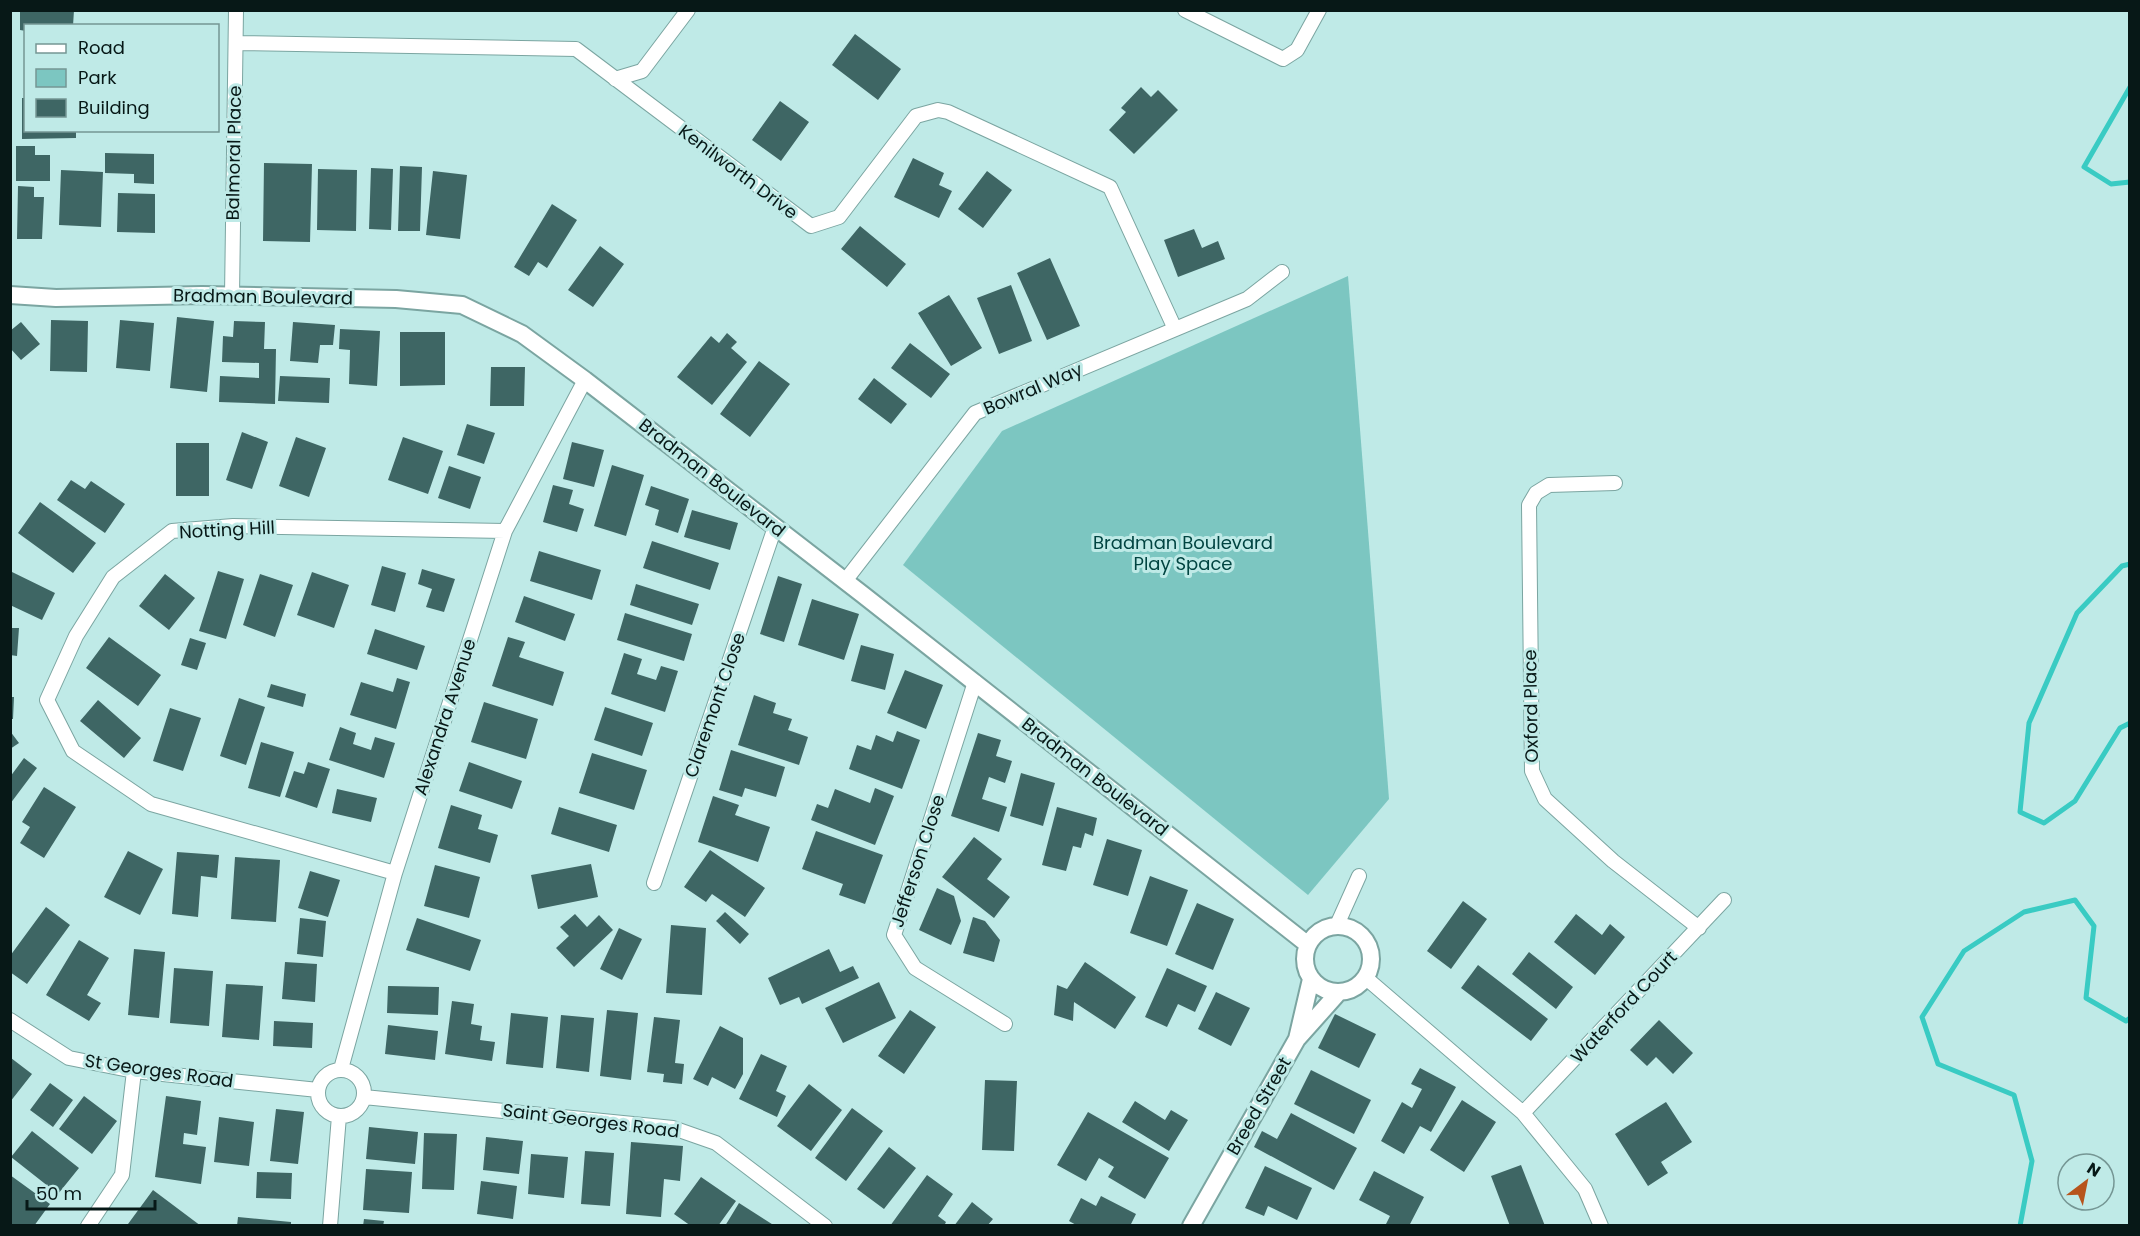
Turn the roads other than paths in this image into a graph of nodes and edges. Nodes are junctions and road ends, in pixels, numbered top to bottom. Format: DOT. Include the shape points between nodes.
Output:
graph roads {
  1 [pos="236,10"];
  2 [pos="688,10"];
  3 [pos="1185,10"];
  4 [pos="1319,10"];
  5 [pos="236,43"];
  6 [pos="615,79"];
  7 [pos="1282,272"];
  8 [pos="10,296"];
  9 [pos="232,296"];
  10 [pos="1175,329"];
  11 [pos="585,380"];
  12 [pos="1615,483"];
  13 [pos="775,527"];
  14 [pos="505,531"];
  15 [pos="845,581"];
  16 [pos="975,682"];
  17 [pos="395,873"];
  18 [pos="1359,876"];
  19 [pos="654,884"];
  20 [pos="1724,900"];
  21 [pos="1337,925"];
  22 [pos="1699,928"];
  23 [pos="1307,944"];
  24 [pos="1366,978"];
  25 [pos="1311,979"];
  26 [pos="1339,992"];
  27 [pos="10,1020"];
  28 [pos="1005,1024"];
  29 [pos="1297,1038"];
  30 [pos="341,1069"];
  31 [pos="134,1071"];
  32 [pos="318,1090"];
  33 [pos="364,1097"];
  34 [pos="1524,1113"];
  35 [pos="339,1116"];
  36 [pos="88,1226"];
  37 [pos="330,1226"];
  38 [pos="825,1226"];
  39 [pos="1191,1226"];
  40 [pos="1601,1226"];
  1 -- 5 [label="street, Balmoral Place"];
  2 -- 6 [label="street" via="642,71"];
  3 -- 4 [label="street" via="1283,59 1297,50"];
  5 -- 6 [label="street, Kenilworth Drive" via="576,49"];
  5 -- 9 [label="street, Balmoral Place"];
  6 -- 10 [label="street, Kenilworth Drive" via="811,226 839,217 916,116 938,110 948,112 1110,187"];
  7 -- 10 [label="street, Bowral Way" via="1247,299"];
  8 -- 9 [label="street, Bradman Boulevard"];
  9 -- 11 [label="street, Bradman Boulevard" via="396,299 462,305 522,334"];
  10 -- 15 [label="street, Bowral Way" via="975,413"];
  11 -- 13 [label="street, Bradman Boulevard"];
  11 -- 14 [label="street, Alexandra Avenue"];
  12 -- 22 [label="street, Oxford Place" via="1549,485 1536,493 1528,505 1532,771 1545,798 1613,861"];
  13 -- 15 [label="street, Bradman Boulevard"];
  13 -- 19 [label="street, Claremont Close"];
  14 -- 17 [label="street, Alexandra Avenue"];
  14 -- 17 [label="street, Notting Hill" via="233,526 172,531 113,577 76,636 47,700 73,751 151,804"];
  15 -- 16 [label="street, Bradman Boulevard"];
  16 -- 23 [label="street, Bradman Boulevard"];
  16 -- 28 [label="street, Jefferson Close" via="894,935 915,968"];
  17 -- 30 [label="street, Alexandra Avenue"];
  18 -- 21 [label="street"];
  20 -- 22 [label="street, Waterford Court"];
  21 -- 23 [label="street" via="1319,931"];
  21 -- 24 [label="street" via="1356,931 1369,945 1371,965"];
  22 -- 34 [label="street, Waterford Court"];
  23 -- 25 [label="street" via="1304,962"];
  24 -- 26 [label="street" via="1349,991"];
  24 -- 34 [label="street"];
  25 -- 26 [label="street" via="1328,991"];
  25 -- 29 [label="street, Breed Street"];
  26 -- 29 [label="street"];
  27 -- 31 [label="street, St Georges Road" via="69,1058"];
  29 -- 39 [label="street, Breed Street"];
  30 -- 32 [label="street" via="325,1075"];
  30 -- 33 [label="street" via="356,1075"];
  31 -- 32 [label="street, St Georges Road"];
  31 -- 36 [label="street" via="122,1175"];
  32 -- 35 [label="street" via="321,1104"];
  33 -- 35 [label="street" via="355,1111"];
  33 -- 38 [label="street, Saint Georges Road" via="673,1128 716,1143"];
  34 -- 40 [label="street" via="1585,1190"];
  35 -- 37 [label="street"];
}
